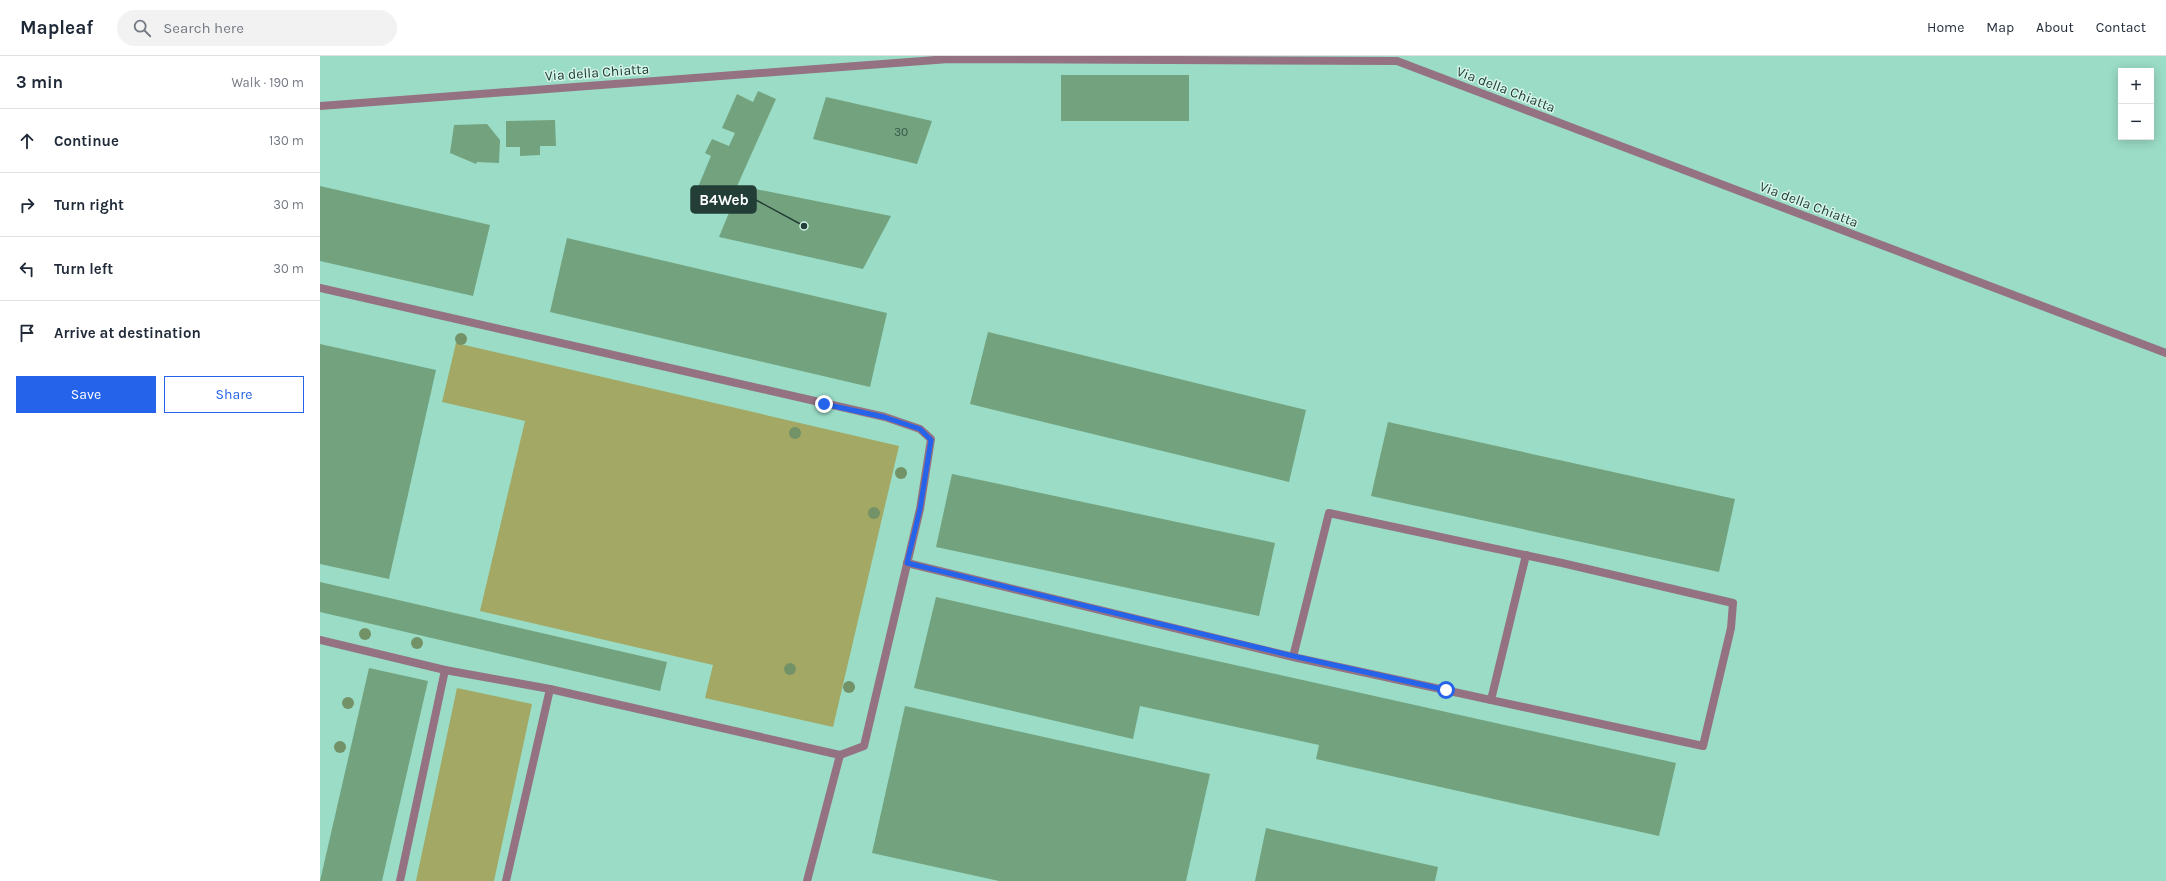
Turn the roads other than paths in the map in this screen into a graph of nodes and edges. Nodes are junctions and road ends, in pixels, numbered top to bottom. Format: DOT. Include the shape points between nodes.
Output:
graph roads {
  1 [pos="320,106"];
  2 [pos="320,288"];
  3 [pos="2166,353"];
  4 [pos="1526,555"];
  5 [pos="907,563"];
  6 [pos="320,640"];
  7 [pos="1293,656"];
  8 [pos="445,670"];
  9 [pos="550,689"];
  10 [pos="1491,700"];
  11 [pos="840,755"];
  12 [pos="400,881"];
  13 [pos="506,881"];
  14 [pos="807,881"];
  1 -- 3 [label="street, Via della Chiatta" via="949,58 1397,61"];
  2 -- 5 [label="street" via="884,417 920,429 931,440 920,509"];
  4 -- 7 [label="street" via="1329,513"];
  4 -- 10 [label="street"];
  4 -- 10 [label="street" via="1733,603 1731,628 1703,746"];
  5 -- 7 [label="street"];
  5 -- 11 [label="street" via="864,746"];
  6 -- 8 [label="street"];
  7 -- 10 [label="street"];
  8 -- 9 [label="street"];
  8 -- 12 [label="street"];
  9 -- 11 [label="street"];
  9 -- 13 [label="street"];
  11 -- 14 [label="street"];
}
